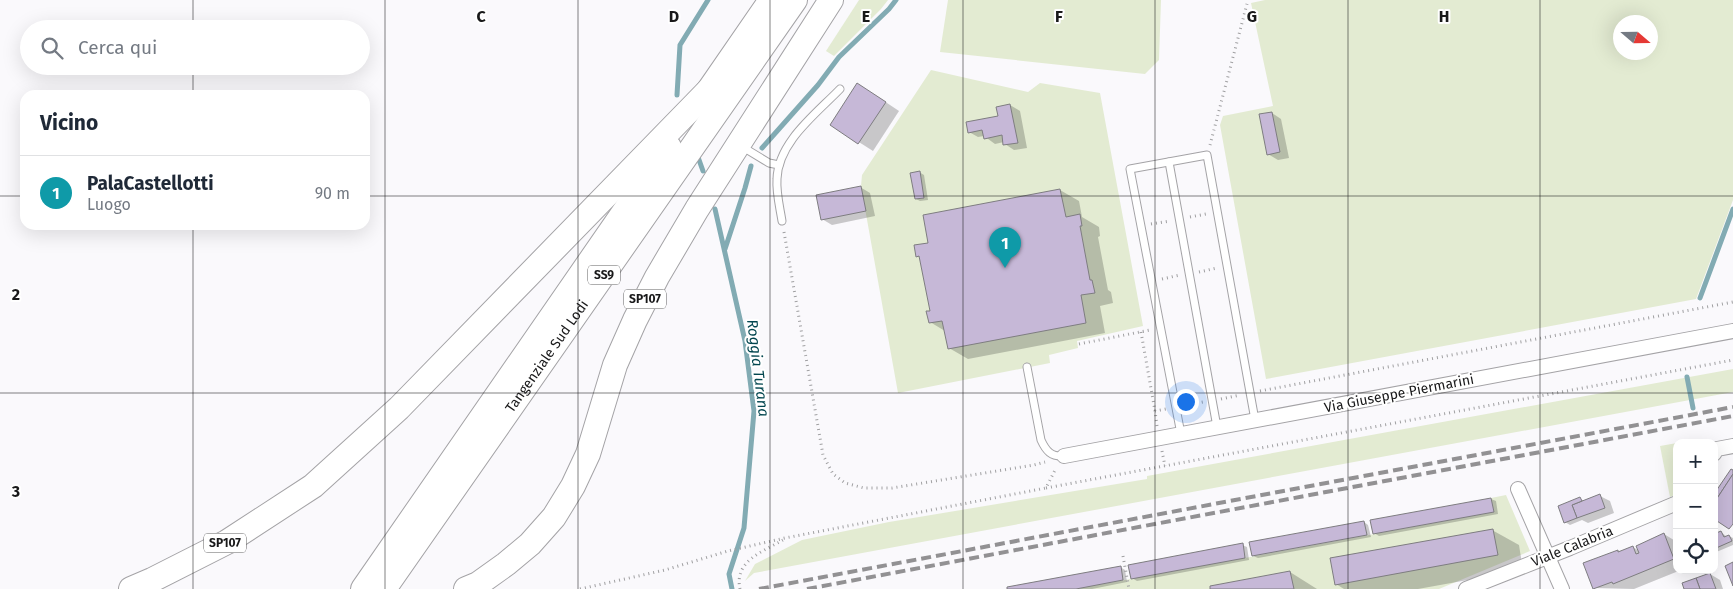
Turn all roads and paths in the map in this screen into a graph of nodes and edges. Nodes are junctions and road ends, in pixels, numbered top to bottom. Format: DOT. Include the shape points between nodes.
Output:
graph roads {
  1 [pos="771,0"];
  2 [pos="795,0"];
  3 [pos="832,0"];
  4 [pos="1248,0"];
  5 [pos="840,89"];
  6 [pos="708,91"];
  7 [pos="738,144"];
  8 [pos="1207,155"];
  9 [pos="1169,162"];
  10 [pos="779,165"];
  11 [pos="782,221"];
  12 [pos="1733,302"];
  13 [pos="1161,328"];
  14 [pos="1733,331"];
  15 [pos="1141,332"];
  16 [pos="1079,344"];
  17 [pos="1733,360"];
  18 [pos="1027,367"];
  19 [pos="1250,393"];
  20 [pos="1212,400"];
  21 [pos="1176,407"];
  22 [pos="1155,411"];
  23 [pos="1255,420"];
  24 [pos="1217,427"];
  25 [pos="1181,434"];
  26 [pos="1160,438"];
  27 [pos="1733,446"];
  28 [pos="1718,449"];
  29 [pos="1064,456"];
  30 [pos="1165,466"];
  31 [pos="1046,488"];
  32 [pos="1518,489"];
  33 [pos="1673,505"];
  34 [pos="785,538"];
  35 [pos="1123,556"];
  36 [pos="1548,556"];
  37 [pos="131,589"];
  38 [pos="363,589"];
  39 [pos="384,589"];
  40 [pos="466,589"];
  41 [pos="580,589"];
  42 [pos="740,589"];
  43 [pos="1129,589"];
  44 [pos="1466,589"];
  45 [pos="1562,589"];
  1 -- 6 [label="highway, Tangenziale Sud Lodi / SS9"];
  2 -- 39 [label="highway, Tangenziale Sud Lodi / SS9"];
  3 -- 7 [label="highway, SP107"];
  4 -- 8 [label="path"];
  5 -- 10 [label="lane" via="792,140"];
  6 -- 37 [label="highway, SP107" via="399,408 313,486 227,542"];
  6 -- 38 [label="highway, Tangenziale Sud Lodi / SS9"];
  7 -- 10 [label="lane" via="769,163"];
  7 -- 40 [label="highway, SP107" via="634,320 615,365 588,454 554,518 530,544 485,579"];
  8 -- 9 [label="lane"];
  8 -- 19 [label="lane"];
  9 -- 13 [label="lane" via="1130,169"];
  9 -- 20 [label="lane"];
  10 -- 11 [label="lane" via="777,193"];
  11 -- 29 [label="path" via="823,455 833,474 845,483 864,488 892,488 1034,465"];
  12 -- 19 [label="path"];
  13 -- 15 [label="path"];
  13 -- 21 [label="lane"];
  14 -- 23 [label="street, Via Giuseppe Piermarini"];
  15 -- 16 [label="path"];
  15 -- 22 [label="path"];
  17 -- 30 [label="path"];
  18 -- 29 [label="lane" via="1041,440 1052,454"];
  19 -- 20 [label="path"];
  19 -- 23 [label="lane"];
  20 -- 21 [label="path"];
  20 -- 24 [label="lane"];
  21 -- 22 [label="path"];
  21 -- 25 [label="lane"];
  22 -- 26 [label="path"];
  23 -- 24 [label="street, Via Giuseppe Piermarini"];
  24 -- 25 [label="street, Via Giuseppe Piermarini"];
  25 -- 26 [label="street, Via Giuseppe Piermarini"];
  26 -- 29 [label="street, Via Giuseppe Piermarini"];
  26 -- 30 [label="path"];
  27 -- 28 [label="street"];
  29 -- 31 [label="path"];
  30 -- 31 [label="path"];
  31 -- 34 [label="path"];
  32 -- 36 [label="street"];
  33 -- 36 [label="street, Viale Calabria"];
  34 -- 41 [label="path"];
  34 -- 42 [label="path" via="747,562 738,576"];
  35 -- 43 [label="path"];
  36 -- 44 [label="street, Viale Calabria"];
  36 -- 45 [label="street"];
}
